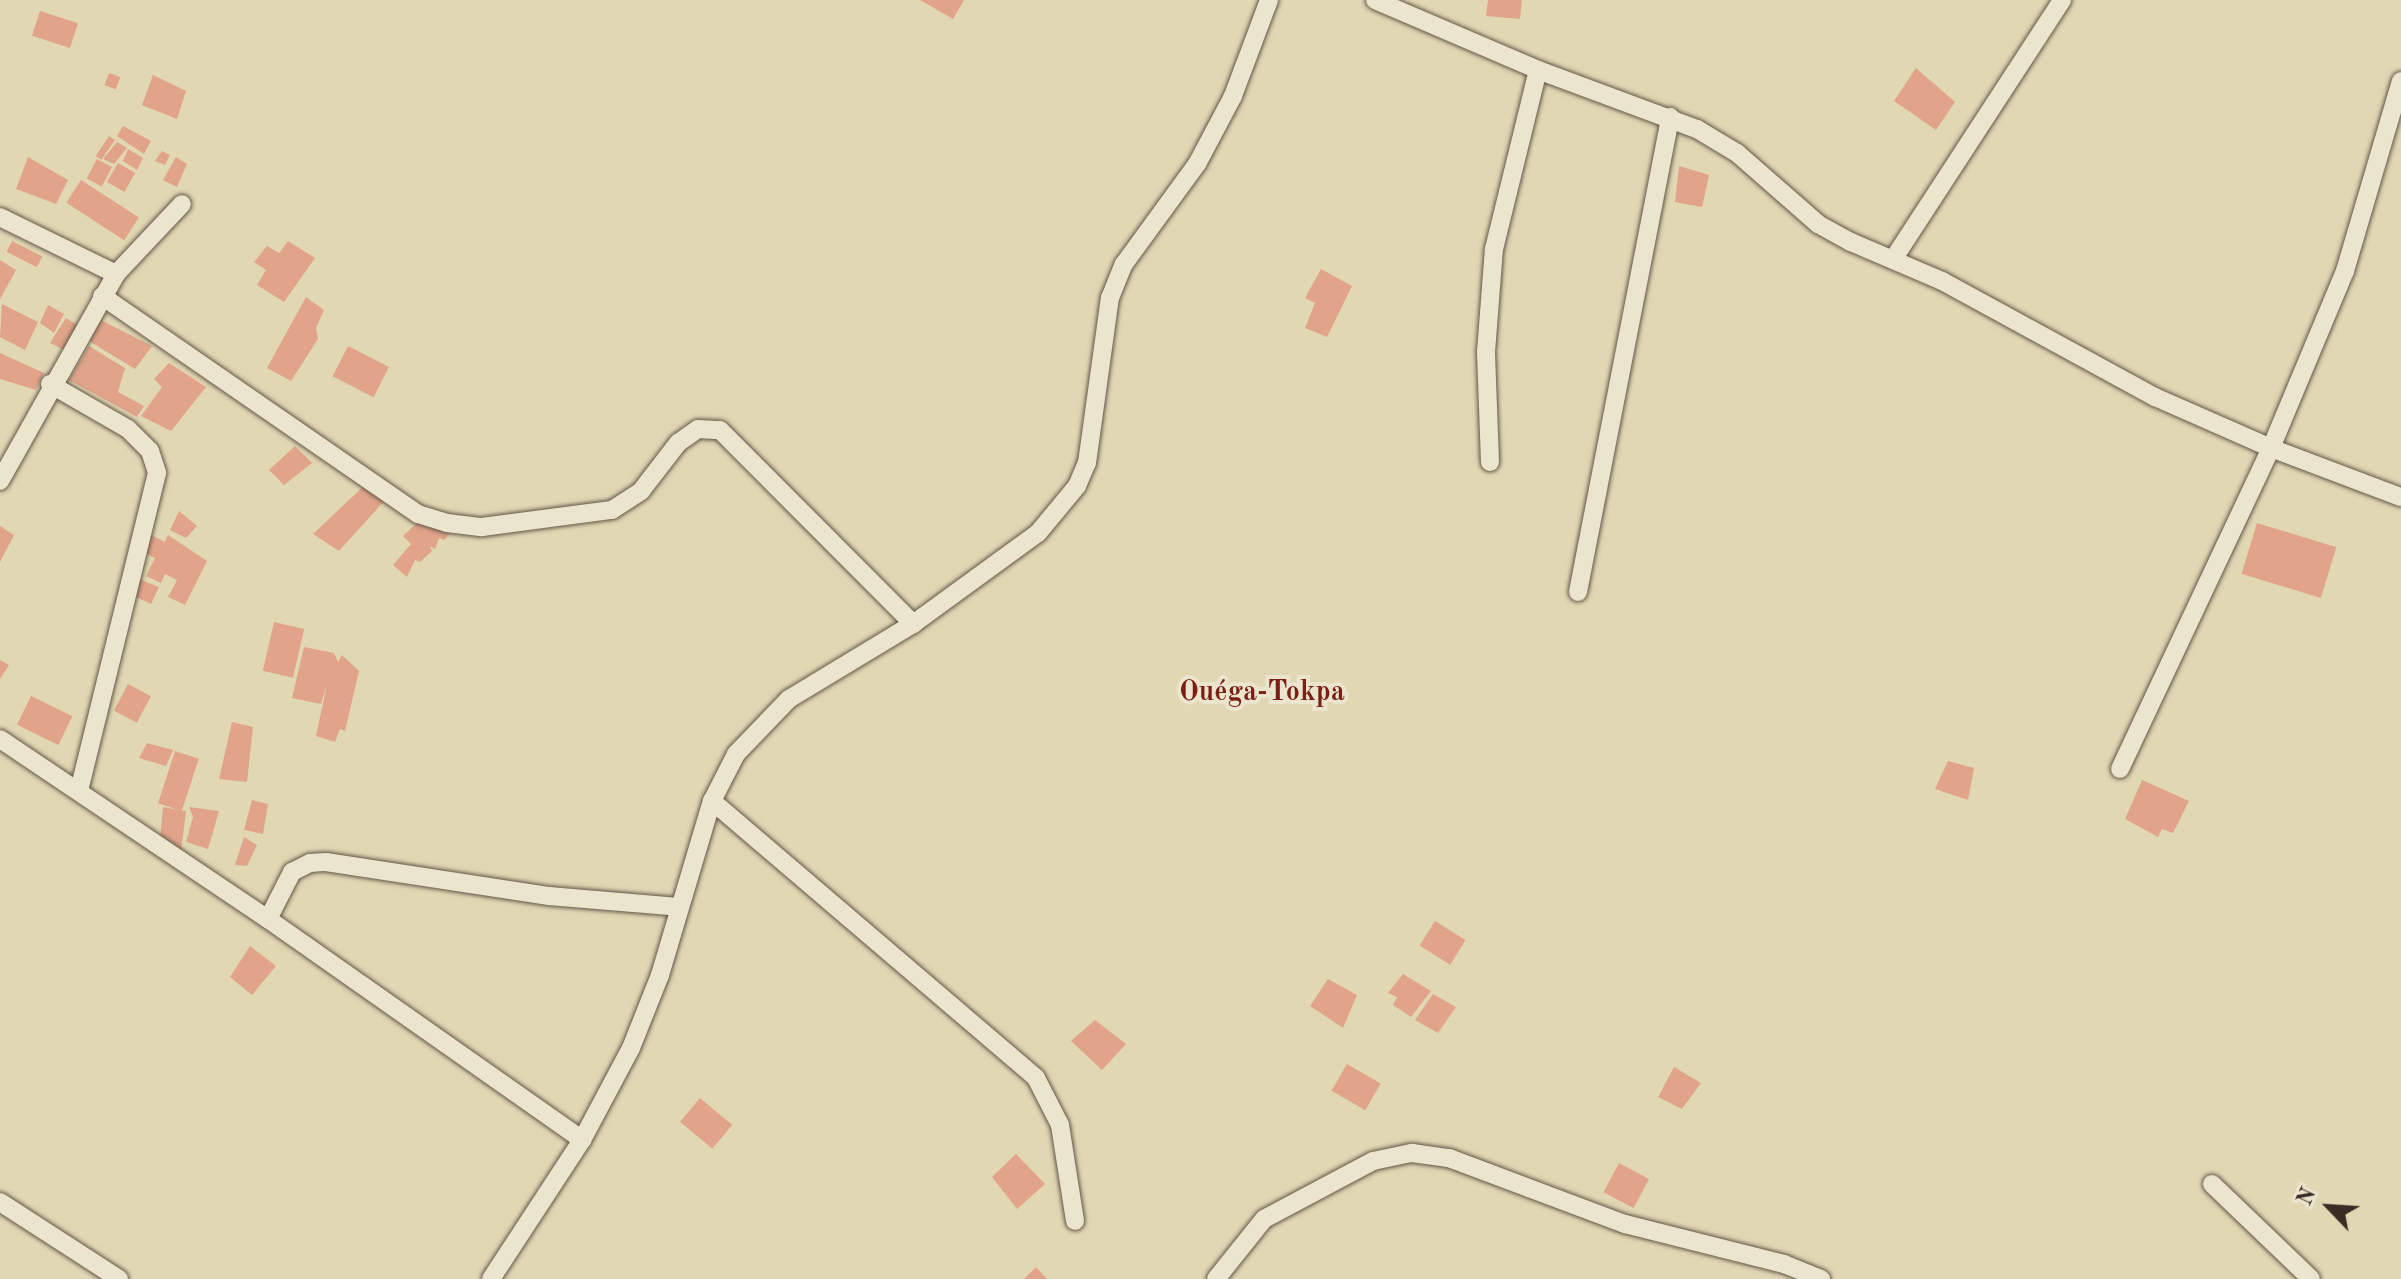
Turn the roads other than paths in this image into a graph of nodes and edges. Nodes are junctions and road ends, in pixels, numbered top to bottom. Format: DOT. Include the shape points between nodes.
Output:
graph roads {
  1 [pos="1269,0"];
  2 [pos="1375,0"];
  3 [pos="2062,0"];
  4 [pos="1538,70"];
  5 [pos="2401,81"];
  6 [pos="1670,117"];
  7 [pos="182,204"];
  8 [pos="0,217"];
  9 [pos="1894,258"];
  10 [pos="116,274"];
  11 [pos="102,296"];
  12 [pos="50,384"];
  13 [pos="2271,448"];
  14 [pos="1490,462"];
  15 [pos="0,481"];
  16 [pos="2401,497"];
  17 [pos="1578,592"];
  18 [pos="913,624"];
  19 [pos="0,739"];
  20 [pos="2120,769"];
  21 [pos="79,791"];
  22 [pos="712,801"];
  23 [pos="679,907"];
  24 [pos="268,919"];
  25 [pos="582,1140"];
  26 [pos="2212,1184"];
  27 [pos="0,1202"];
  28 [pos="1075,1221"];
  29 [pos="119,1279"];
  30 [pos="491,1279"];
  31 [pos="1216,1279"];
  32 [pos="1821,1279"];
  33 [pos="2311,1279"];
  1 -- 18 [label="street" via="1233,96 1197,164 1124,264 1110,298 1087,463 1077,486 1038,533"];
  2 -- 4 [label="street"];
  3 -- 9 [label="street"];
  4 -- 6 [label="street"];
  4 -- 14 [label="street" via="1494,249 1486,352"];
  5 -- 13 [label="street" via="2345,271"];
  6 -- 9 [label="street" via="1737,153 1818,224"];
  6 -- 17 [label="street"];
  7 -- 10 [label="street"];
  8 -- 10 [label="street"];
  9 -- 13 [label="street" via="2155,397"];
  10 -- 11 [label="street"];
  11 -- 12 [label="street"];
  11 -- 18 [label="street" via="418,514 447,523 482,527 612,510 641,491 678,443 698,429 720,430"];
  12 -- 15 [label="street"];
  12 -- 21 [label="street" via="128,429 150,451 157,473"];
  13 -- 16 [label="street"];
  13 -- 20 [label="street"];
  18 -- 22 [label="street" via="768,716 736,754"];
  19 -- 21 [label="street"];
  21 -- 24 [label="street"];
  22 -- 23 [label="street"];
  22 -- 28 [label="street" via="1036,1078 1060,1125"];
  23 -- 24 [label="street" via="549,896 326,862 292,872"];
  23 -- 25 [label="street" via="631,1048"];
  24 -- 25 [label="street"];
  25 -- 30 [label="street"];
  26 -- 33 [label="street"];
  27 -- 29 [label="street"];
  31 -- 32 [label="street" via="1264,1219 1373,1161 1412,1153 1449,1158 1625,1224 1784,1264"];
}
